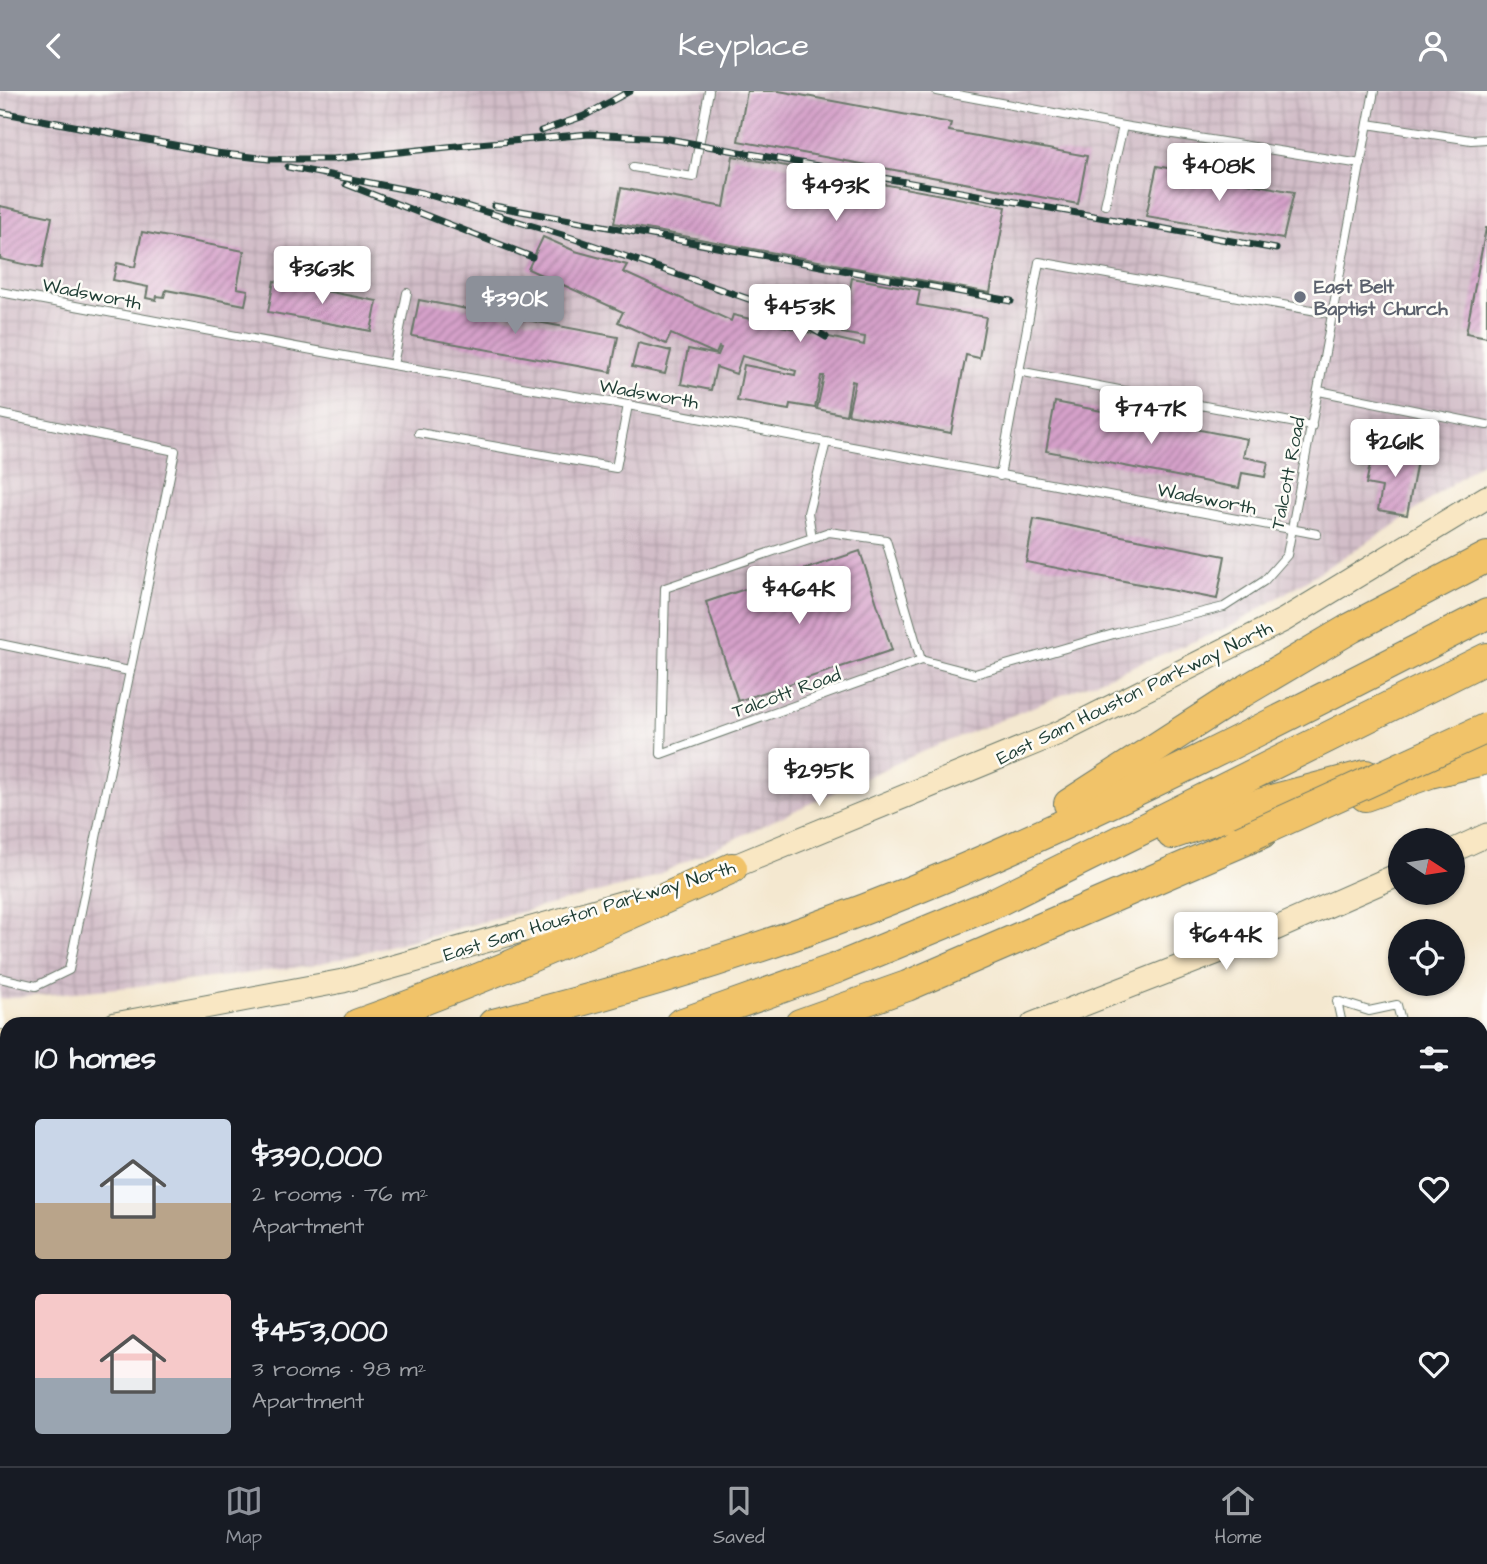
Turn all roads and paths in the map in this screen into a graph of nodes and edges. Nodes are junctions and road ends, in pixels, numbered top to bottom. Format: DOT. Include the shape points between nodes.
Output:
graph roads {
  1 [pos="709,91"];
  2 [pos="937,91"];
  3 [pos="1374,91"];
  4 [pos="1368,124"];
  5 [pos="1123,126"];
  6 [pos="1487,139"];
  7 [pos="1361,164"];
  8 [pos="632,167"];
  9 [pos="1105,205"];
  10 [pos="0,292"];
  11 [pos="407,293"];
  12 [pos="1334,314"];
  13 [pos="393,365"];
  14 [pos="1018,371"];
  15 [pos="1319,391"];
  16 [pos="628,405"];
  17 [pos="0,414"];
  18 [pos="1487,425"];
  19 [pos="1312,426"];
  20 [pos="419,433"];
  21 [pos="826,442"];
  22 [pos="1000,475"];
  23 [pos="1487,497"];
  24 [pos="1292,530"];
  25 [pos="1317,534"];
  26 [pos="812,538"];
  27 [pos="1487,557"];
  28 [pos="1487,614"];
  29 [pos="0,644"];
  30 [pos="1487,658"];
  31 [pos="922,660"];
  32 [pos="129,671"];
  33 [pos="1487,728"];
  34 [pos="1487,745"];
  35 [pos="1487,759"];
  36 [pos="1487,835"];
  37 [pos="1239,841"];
  38 [pos="1465,845"];
  39 [pos="732,868"];
  40 [pos="964,869"];
  41 [pos="1388,879"];
  42 [pos="992,904"];
  43 [pos="0,978"];
  44 [pos="152,1017"];
  45 [pos="378,1017"];
  46 [pos="518,1017"];
  47 [pos="699,1017"];
  48 [pos="819,1017"];
  49 [pos="1051,1017"];
  50 [pos="1340,1017"];
  51 [pos="1400,1017"];
  1 -- 8 [label="lane" via="692,177"];
  2 -- 5 [label="lane"];
  3 -- 4 [label="lane, Talcott Road"];
  4 -- 6 [label="lane"];
  4 -- 7 [label="lane, Talcott Road"];
  5 -- 7 [label="lane"];
  5 -- 9 [label="lane"];
  7 -- 12 [label="lane, Talcott Road"];
  10 -- 13 [label="lane, Wadsworth"];
  11 -- 13 [label="lane"];
  12 -- 14 [label="lane" via="1038,262"];
  12 -- 15 [label="lane, Talcott Road"];
  13 -- 16 [label="lane, Wadsworth"];
  14 -- 19 [label="lane"];
  14 -- 22 [label="lane"];
  15 -- 18 [label="lane"];
  15 -- 19 [label="lane, Talcott Road"];
  16 -- 20 [label="lane" via="616,468"];
  16 -- 21 [label="lane, Wadsworth"];
  17 -- 32 [label="lane" via="175,451"];
  19 -- 24 [label="lane, Talcott Road"];
  21 -- 22 [label="lane, Wadsworth"];
  21 -- 26 [label="lane" via="808,513"];
  22 -- 24 [label="lane, Wadsworth"];
  23 -- 39 [label="main road, East Sam Houston Parkway North" via="1284,620 1061,732"];
  24 -- 25 [label="lane, Wadsworth"];
  24 -- 31 [label="lane, Talcott Road" via="1287,555 1264,581 1224,607 975,674"];
  26 -- 31 [label="lane" via="829,532 886,540"];
  26 -- 31 [label="lane, Talcott Road" via="665,588 660,754"];
  27 -- 40 [label="highway" via="1351,628 1241,693"];
  28 -- 40 [label="highway" via="1282,719"];
  29 -- 32 [label="lane"];
  30 -- 42 [label="highway"];
  32 -- 43 [label="lane" via="69,970 36,986"];
  33 -- 37 [label="highway, bridge"];
  34 -- 42 [label="highway" via="1262,803"];
  35 -- 37 [label="highway, bridge" via="1430,773"];
  36 -- 38 [label="main road"];
  37 -- 48 [label="highway" via="907,985"];
  39 -- 44 [label="main road, East Sam Houston Parkway North" via="591,913 343,981"];
  39 -- 45 [label="highway" via="435,997"];
  40 -- 46 [label="highway" via="700,966"];
  41 -- 49 [label="main road" via="1259,936"];
  42 -- 47 [label="highway"];
  50 -- 51 [label="lane" via="1337,1001 1370,1011 1397,1005"];
}
